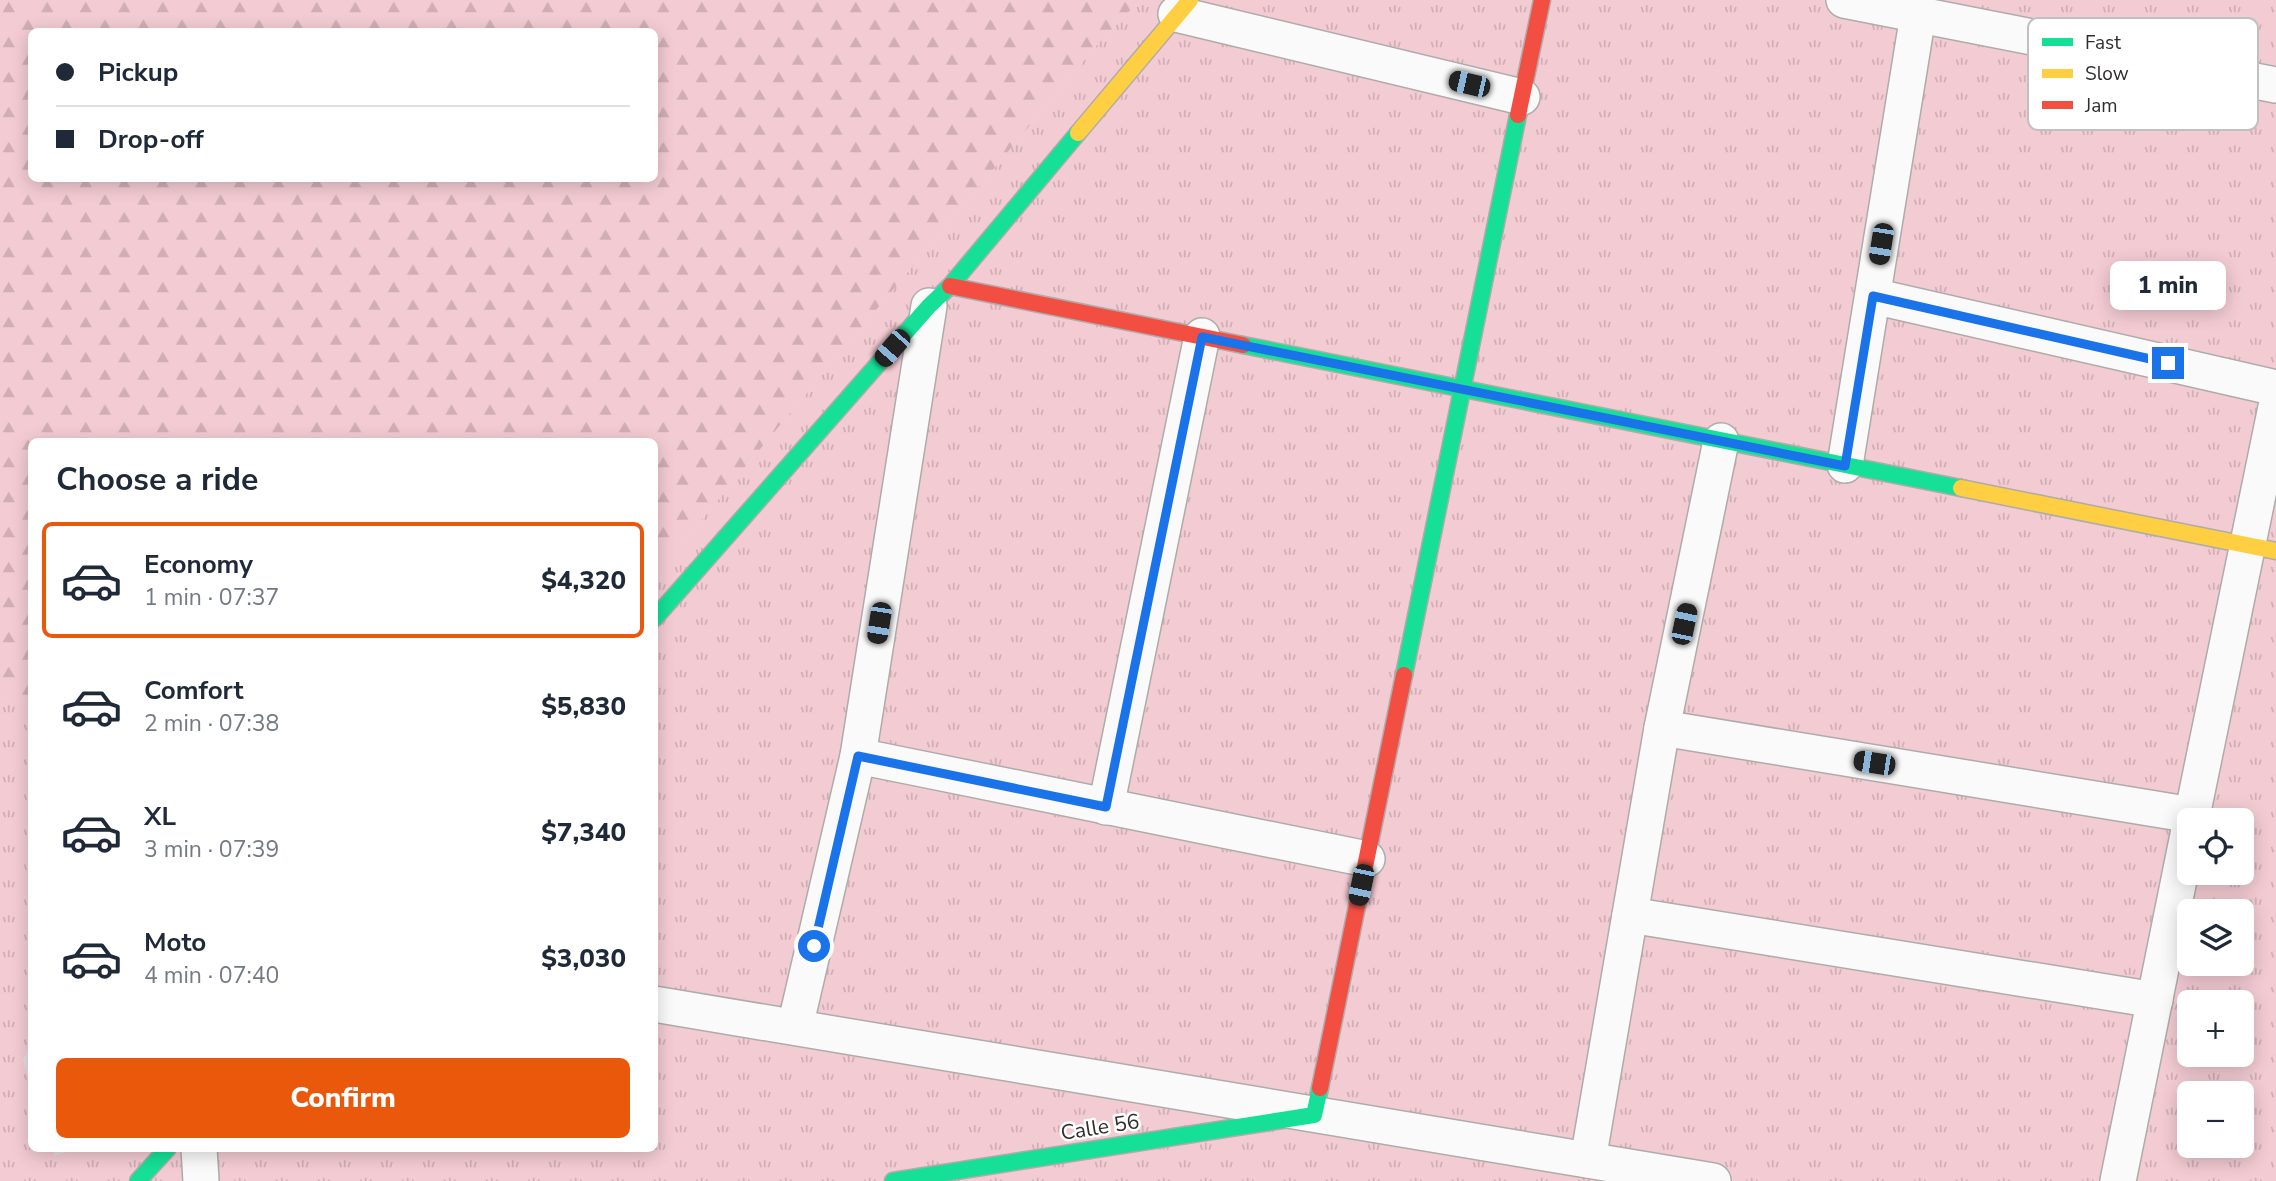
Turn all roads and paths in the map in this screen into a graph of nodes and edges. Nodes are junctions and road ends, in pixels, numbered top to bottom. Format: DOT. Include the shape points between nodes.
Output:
graph roads {
  1 [pos="1542,0"];
  2 [pos="1844,0"];
  3 [pos="1183,7"];
  4 [pos="1918,15"];
  5 [pos="2028,37"];
  6 [pos="2258,81"];
  7 [pos="2276,85"];
  8 [pos="1522,97"];
  9 [pos="939,296"];
  10 [pos="1873,296"];
  11 [pos="1202,337"];
  12 [pos="2276,388"];
  13 [pos="1463,389"];
  14 [pos="2276,407"];
  15 [pos="1721,441"];
  16 [pos="1845,466"];
  17 [pos="2262,548"];
  18 [pos="658,614"];
  19 [pos="1662,728"];
  20 [pos="858,756"];
  21 [pos="1106,807"];
  22 [pos="2195,808"];
  23 [pos="2177,820"];
  24 [pos="1367,859"];
  25 [pos="2178,885"];
  26 [pos="1630,915"];
  27 [pos="2155,1000"];
  28 [pos="658,1005"];
  29 [pos="795,1027"];
  30 [pos="1314,1115"];
  31 [pos="164,1152"];
  32 [pos="199,1152"];
  33 [pos="1588,1160"];
  34 [pos="138,1181"];
  35 [pos="201,1181"];
  36 [pos="893,1181"];
  37 [pos="1713,1181"];
  38 [pos="2118,1181"];
  1 -- 8 [label="street"];
  2 -- 4 [label="street"];
  3 -- 8 [label="street"];
  3 -- 9 [label="street"];
  4 -- 5 [label="street"];
  4 -- 10 [label="street"];
  6 -- 7 [label="street"];
  8 -- 13 [label="street"];
  9 -- 11 [label="street"];
  9 -- 18 [label="street"];
  9 -- 20 [label="street"];
  10 -- 12 [label="street"];
  10 -- 16 [label="street"];
  11 -- 13 [label="street"];
  11 -- 21 [label="street"];
  13 -- 15 [label="street"];
  13 -- 24 [label="street"];
  14 -- 17 [label="street"];
  15 -- 16 [label="street"];
  15 -- 19 [label="street"];
  16 -- 17 [label="street"];
  17 -- 22 [label="street"];
  19 -- 23 [label="street"];
  19 -- 26 [label="street"];
  20 -- 21 [label="street"];
  20 -- 29 [label="street"];
  21 -- 24 [label="street"];
  24 -- 30 [label="street"];
  25 -- 27 [label="street"];
  26 -- 27 [label="street"];
  26 -- 33 [label="street"];
  27 -- 38 [label="street"];
  28 -- 29 [label="street"];
  29 -- 30 [label="street"];
  30 -- 33 [label="street"];
  30 -- 36 [label="street, Calle 56"];
  31 -- 34 [label="street"];
  32 -- 35 [label="street"];
  33 -- 37 [label="street"];
}
